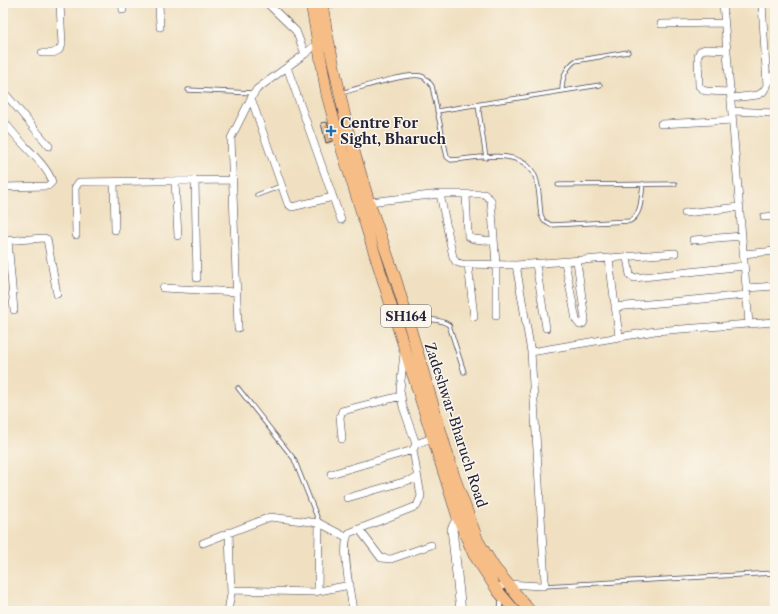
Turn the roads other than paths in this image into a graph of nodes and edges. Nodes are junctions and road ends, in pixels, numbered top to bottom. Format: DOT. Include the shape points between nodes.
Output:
graph roads {
  1 [pos="60,3"];
  2 [pos="159,3"];
  3 [pos="267,3"];
  4 [pos="311,3"];
  5 [pos="336,3"];
  6 [pos="723,3"];
  7 [pos="762,3"];
  8 [pos="322,4"];
  9 [pos="725,23"];
  10 [pos="661,24"];
  11 [pos="160,27"];
  12 [pos="327,34"];
  13 [pos="317,43"];
  14 [pos="727,50"];
  15 [pos="628,52"];
  16 [pos="42,53"];
  17 [pos="305,54"];
  18 [pos="287,67"];
  19 [pos="775,72"];
  20 [pos="600,85"];
  21 [pos="767,86"];
  22 [pos="188,90"];
  23 [pos="3,91"];
  24 [pos="562,91"];
  25 [pos="340,93"];
  26 [pos="731,95"];
  27 [pos="252,96"];
  28 [pos="478,105"];
  29 [pos="437,111"];
  30 [pos="733,111"];
  31 [pos="775,113"];
  32 [pos="3,119"];
  33 [pos="733,120"];
  34 [pos="661,124"];
  35 [pos="49,146"];
  36 [pos="486,158"];
  37 [pos="195,180"];
  38 [pos="233,180"];
  39 [pos="175,181"];
  40 [pos="114,182"];
  41 [pos="643,184"];
  42 [pos="675,184"];
  43 [pos="558,185"];
  44 [pos="281,186"];
  45 [pos="3,187"];
  46 [pos="440,194"];
  47 [pos="466,194"];
  48 [pos="257,195"];
  49 [pos="333,197"];
  50 [pos="369,202"];
  51 [pos="740,207"];
  52 [pos="686,213"];
  53 [pos="775,216"];
  54 [pos="764,217"];
  55 [pos="341,220"];
  56 [pos="115,230"];
  57 [pos="76,235"];
  58 [pos="178,236"];
  59 [pos="742,236"];
  60 [pos="693,240"];
  61 [pos="5,241"];
  62 [pos="494,241"];
  63 [pos="775,251"];
  64 [pos="675,254"];
  65 [pos="744,254"];
  66 [pos="628,258"];
  67 [pos="609,260"];
  68 [pos="577,261"];
  69 [pos="565,262"];
  70 [pos="468,264"];
  71 [pos="496,264"];
  72 [pos="536,264"];
  73 [pos="516,265"];
  74 [pos="744,266"];
  75 [pos="197,278"];
  76 [pos="775,286"];
  77 [pos="163,288"];
  78 [pos="746,291"];
  79 [pos="237,292"];
  80 [pos="57,294"];
  81 [pos="615,307"];
  82 [pos="14,310"];
  83 [pos="496,316"];
  84 [pos="474,317"];
  85 [pos="775,322"];
  86 [pos="408,323"];
  87 [pos="749,324"];
  88 [pos="238,328"];
  89 [pos="546,328"];
  90 [pos="619,336"];
  91 [pos="404,351"];
  92 [pos="531,352"];
  93 [pos="464,372"];
  94 [pos="238,388"];
  95 [pos="401,396"];
  96 [pos="432,438"];
  97 [pos="342,439"];
  98 [pos="414,447"];
  99 [pos="331,474"];
  100 [pos="418,478"];
  101 [pos="347,498"];
  102 [pos="458,518"];
  103 [pos="319,523"];
  104 [pos="359,529"];
  105 [pos="229,532"];
  106 [pos="346,537"];
  107 [pos="202,543"];
  108 [pos="431,545"];
  109 [pos="775,573"];
  110 [pos="350,585"];
  111 [pos="544,586"];
  112 [pos="501,589"];
  113 [pos="231,590"];
  114 [pos="318,591"];
  115 [pos="228,611"];
  116 [pos="353,611"];
  117 [pos="461,611"];
  118 [pos="500,611"];
  119 [pos="515,611"];
  120 [pos="530,611"];
  1 -- 16 [label="street" via="62,45 53,53"];
  2 -- 11 [label="street"];
  3 -- 17 [label="street" via="296,31"];
  4 -- 13 [label="main road, Zadeshwar-Bharuch Road / SH164"];
  5 -- 8 [label="street"];
  6 -- 9 [label="street"];
  7 -- 21 [label="street"];
  8 -- 12 [label="main road, Zadeshwar-Bharuch Road / SH164"];
  9 -- 10 [label="street"];
  9 -- 14 [label="street"];
  12 -- 13 [label="street"];
  12 -- 25 [label="main road, Zadeshwar-Bharuch Road / SH164"];
  13 -- 17 [label="street"];
  13 -- 91 [label="main road, Zadeshwar-Bharuch Road / SH164" via="342,150"];
  14 -- 26 [label="street"];
  14 -- 26 [label="street" via="700,51 699,86 705,91"];
  15 -- 24 [label="lane" via="575,61 565,73"];
  17 -- 18 [label="street"];
  18 -- 27 [label="street"];
  18 -- 49 [label="street"];
  19 -- 21 [label="street"];
  20 -- 24 [label="lane"];
  21 -- 26 [label="street" via="758,95"];
  22 -- 27 [label="lane"];
  23 -- 35 [label="street"];
  24 -- 28 [label="lane"];
  25 -- 29 [label="lane" via="420,76 428,80 432,86"];
  25 -- 50 [label="main road, Zadeshwar-Bharuch Road / SH164"];
  26 -- 30 [label="street"];
  27 -- 38 [label="street" via="231,138"];
  27 -- 44 [label="street"];
  28 -- 29 [label="lane"];
  28 -- 36 [label="lane"];
  29 -- 36 [label="lane" via="447,157 451,160"];
  30 -- 31 [label="street"];
  30 -- 33 [label="street"];
  32 -- 45 [label="street" via="52,182 48,186"];
  33 -- 34 [label="street"];
  33 -- 51 [label="street"];
  36 -- 41 [label="lane" via="504,156 525,163 534,173 541,215 544,221 551,225 630,221 636,218 639,211"];
  37 -- 38 [label="street"];
  37 -- 39 [label="street"];
  37 -- 75 [label="street"];
  38 -- 79 [label="street"];
  39 -- 40 [label="street"];
  39 -- 58 [label="street"];
  40 -- 56 [label="street"];
  40 -- 57 [label="street" via="79,182 76,185"];
  41 -- 42 [label="lane"];
  41 -- 43 [label="lane"];
  44 -- 48 [label="lane"];
  44 -- 49 [label="street" via="289,206"];
  46 -- 47 [label="street"];
  46 -- 50 [label="street"];
  46 -- 70 [label="street" via="453,258 456,262"];
  47 -- 62 [label="street" via="484,194 491,200"];
  47 -- 62 [label="street" via="468,236 473,239"];
  49 -- 55 [label="street"];
  50 -- 86 [label="main road, Zadeshwar-Bharuch Road / SH164"];
  51 -- 52 [label="street"];
  51 -- 59 [label="street"];
  53 -- 54 [label="street"];
  59 -- 60 [label="street"];
  59 -- 65 [label="street"];
  61 -- 80 [label="street" via="48,239"];
  61 -- 82 [label="street"];
  62 -- 71 [label="street"];
  63 -- 65 [label="street"];
  64 -- 66 [label="street"];
  65 -- 74 [label="street"];
  66 -- 67 [label="street"];
  66 -- 74 [label="street" via="630,276 634,278"];
  67 -- 68 [label="street"];
  67 -- 81 [label="street"];
  68 -- 69 [label="street"];
  68 -- 69 [label="street" via="585,319 583,324 576,320"];
  69 -- 72 [label="street"];
  70 -- 71 [label="street"];
  70 -- 84 [label="street"];
  71 -- 73 [label="street"];
  71 -- 83 [label="street"];
  72 -- 73 [label="street"];
  72 -- 89 [label="street"];
  73 -- 92 [label="street"];
  74 -- 78 [label="street"];
  76 -- 78 [label="street"];
  77 -- 79 [label="street"];
  78 -- 81 [label="street"];
  78 -- 87 [label="street"];
  79 -- 88 [label="street"];
  81 -- 90 [label="street"];
  85 -- 87 [label="street"];
  86 -- 93 [label="lane" via="431,319 441,320 449,325"];
  86 -- 112 [label="main road, Zadeshwar-Bharuch Road / SH164" via="456,483 478,541 494,567"];
  87 -- 90 [label="street"];
  90 -- 92 [label="street"];
  91 -- 95 [label="street"];
  91 -- 96 [label="main road, Zadeshwar-Bharuch Road / SH164"];
  92 -- 111 [label="street"];
  94 -- 103 [label="lane" via="294,459"];
  95 -- 97 [label="street" via="342,411"];
  95 -- 98 [label="street"];
  96 -- 98 [label="street"];
  96 -- 102 [label="main road, Zadeshwar-Bharuch Road / SH164"];
  98 -- 99 [label="street"];
  98 -- 100 [label="street"];
  100 -- 101 [label="street"];
  100 -- 104 [label="street" via="421,496 417,506"];
  102 -- 112 [label="main road, Zadeshwar-Bharuch Road / SH164" via="474,555"];
  102 -- 117 [label="street" via="452,529"];
  103 -- 105 [label="street" via="270,517"];
  103 -- 106 [label="street"];
  103 -- 114 [label="street"];
  104 -- 106 [label="street"];
  104 -- 108 [label="street" via="381,558 386,560"];
  105 -- 107 [label="street"];
  105 -- 113 [label="street"];
  106 -- 110 [label="street"];
  109 -- 111 [label="lane"];
  110 -- 114 [label="street"];
  110 -- 116 [label="street"];
  111 -- 112 [label="street"];
  112 -- 118 [label="lane"];
  112 -- 119 [label="main road, Zadeshwar-Bharuch Road / SH164"];
  112 -- 120 [label="main road, Zadeshwar-Bharuch Road / SH164"];
  113 -- 114 [label="street"];
  113 -- 115 [label="street"];
}
